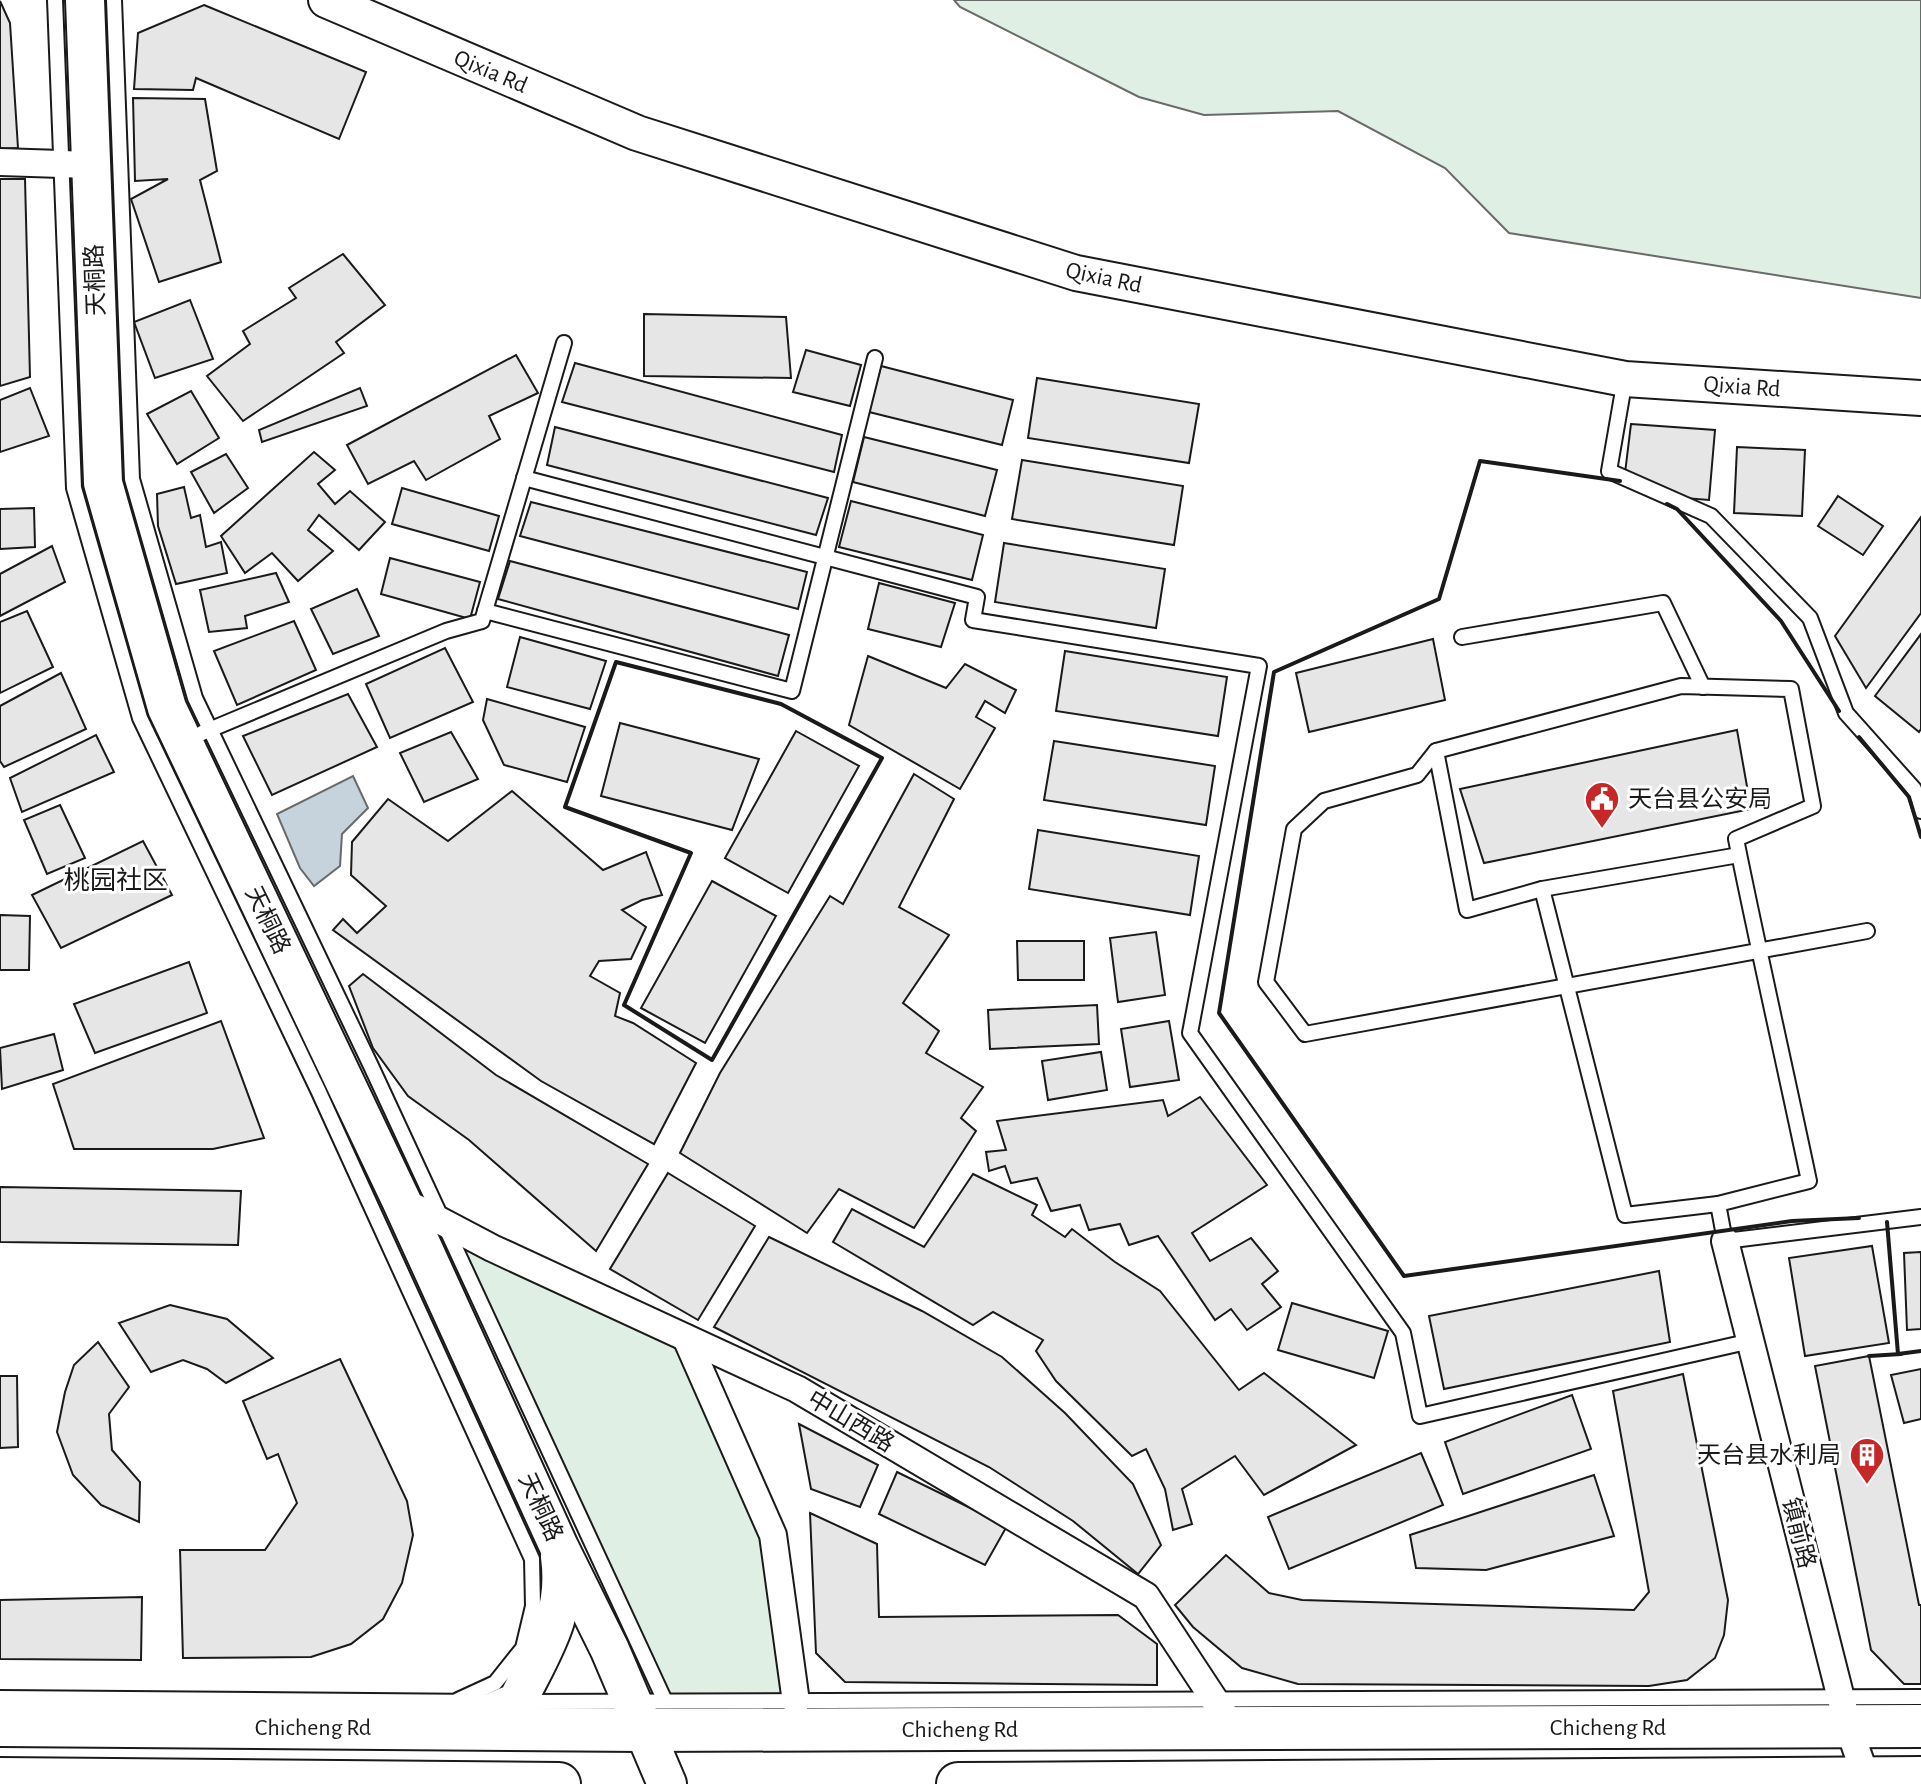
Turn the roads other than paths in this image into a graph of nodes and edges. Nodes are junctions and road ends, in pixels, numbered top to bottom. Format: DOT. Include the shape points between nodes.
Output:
graph roads {
  1 [pos="55,0"];
  2 [pos="85,0"];
  3 [pos="114,0"];
  4 [pos="326,0"];
  5 [pos="0,162"];
  6 [pos="76,164"];
  7 [pos="564,343"];
  8 [pos="875,358"];
  9 [pos="1625,379"];
  10 [pos="1921,398"];
  11 [pos="524,478"];
  12 [pos="485,611"];
  13 [pos="1462,637"];
  14 [pos="1703,687"];
  15 [pos="183,741"];
  16 [pos="1436,751"];
  17 [pos="1921,811"];
  18 [pos="1739,855"];
  19 [pos="1542,889"];
  20 [pos="1867,931"];
  21 [pos="1760,951"];
  22 [pos="1567,986"];
  23 [pos="401,1200"];
  24 [pos="1718,1204"];
  25 [pos="1921,1217"];
  26 [pos="443,1223"];
  27 [pos="1725,1241"];
  28 [pos="686,1338"];
  29 [pos="1751,1341"];
  30 [pos="559,1547"];
  31 [pos="1921,1697"];
  32 [pos="0,1698"];
  33 [pos="517,1702"];
  34 [pos="796,1702"];
  35 [pos="646,1711"];
  36 [pos="1844,1712"];
  37 [pos="1224,1714"];
  38 [pos="452,1715"];
  39 [pos="0,1725"];
  40 [pos="1921,1726"];
  41 [pos="1866,1777"];
  42 [pos="1921,1778"];
  43 [pos="0,1779"];
  44 [pos="1247,1783"];
  45 [pos="559,1784"];
  46 [pos="667,1784"];
  47 [pos="958,1784"];
  1 -- 6 [label="lane"];
  2 -- 6 [label="main road, 天桐路"];
  3 -- 26 [label="lane" via="132,479 195,698"];
  4 -- 9 [label="street, Qixia Rd" via="637,133 1076,273"];
  5 -- 6 [label="street"];
  6 -- 15 [label="main road, 天桐路" via="103,483 167,708"];
  6 -- 38 [label="lane" via="74,488 140,718 318,1090 532,1559 533,1606 523,1648 495,1683"];
  7 -- 11 [label="lane"];
  8 -- 12 [label="lane" via="792,691"];
  9 -- 10 [label="street, Qixia Rd"];
  9 -- 17 [label="lane" via="1609,471 1711,516 1810,618 1846,713 1914,789"];
  11 -- 12 [label="lane"];
  11 -- 29 [label="lane" via="977,597 973,620 1259,666 1190,1033 1403,1333 1420,1416"];
  12 -- 15 [label="lane" via="482,621 446,631"];
  13 -- 14 [label="lane" via="1663,603"];
  14 -- 16 [label="lane" via="1681,686"];
  14 -- 18 [label="lane" via="1791,689 1813,806 1736,839"];
  15 -- 23 [label="main road, 天桐路"];
  16 -- 19 [label="lane" via="1467,910"];
  16 -- 22 [label="lane" via="1417,775 1324,801 1294,829 1266,982 1305,1034"];
  18 -- 19 [label="lane"];
  18 -- 21 [label="lane"];
  19 -- 22 [label="lane"];
  20 -- 21 [label="lane"];
  21 -- 22 [label="lane"];
  21 -- 24 [label="lane" via="1809,1181"];
  22 -- 24 [label="lane" via="1625,1215"];
  23 -- 26 [label="street, 中山西路"];
  23 -- 30 [label="main road, 天桐路"];
  24 -- 27 [label="lane"];
  25 -- 27 [label="lane"];
  26 -- 28 [label="street, 中山西路"];
  26 -- 35 [label="lane"];
  27 -- 29 [label="street, 镇前路"];
  28 -- 34 [label="street" via="773,1535"];
  28 -- 37 [label="street, 中山西路" via="797,1389 1146,1596"];
  29 -- 36 [label="street, 镇前路"];
  30 -- 33 [label="main road" via="563,1576 557,1623"];
  30 -- 35 [label="main road, 天桐路"];
  31 -- 36 [label="lane"];
  32 -- 38 [label="lane"];
  33 -- 35 [label="lane"];
  33 -- 38 [label="main road"];
  34 -- 35 [label="lane"];
  34 -- 37 [label="lane"];
  35 -- 37 [label="main road, Chicheng Rd"];
  35 -- 38 [label="main road, Chicheng Rd"];
  35 -- 46 [label="main road, 天桐路"];
  36 -- 37 [label="main road, Chicheng Rd"];
  36 -- 40 [label="main road, Chicheng Rd"];
  36 -- 41 [label="street, 镇前路"];
  38 -- 39 [label="main road, Chicheng Rd"];
  41 -- 42 [label="main road"];
  41 -- 44 [label="main road"];
  43 -- 45 [label="main road"];
  44 -- 47 [label="main road"];
}
